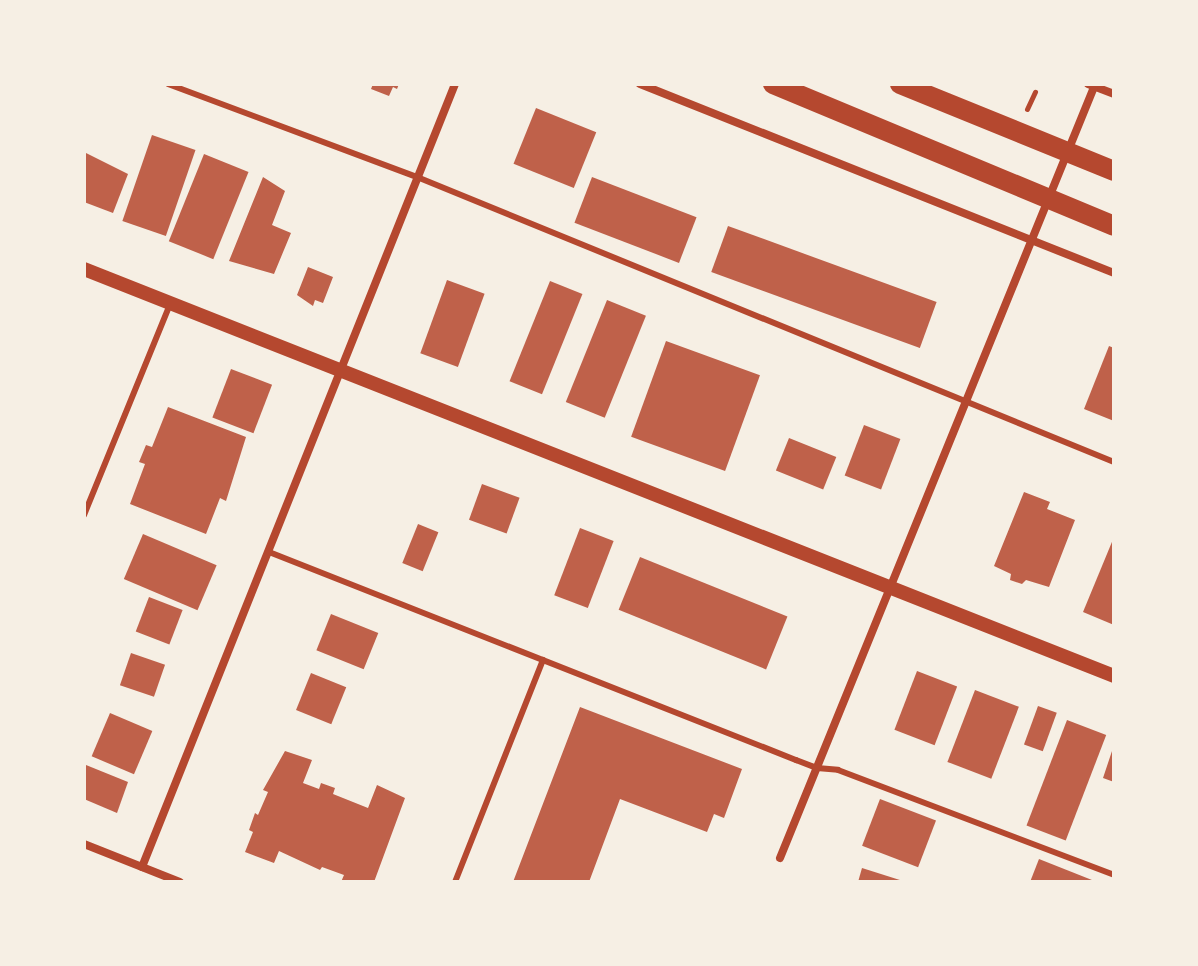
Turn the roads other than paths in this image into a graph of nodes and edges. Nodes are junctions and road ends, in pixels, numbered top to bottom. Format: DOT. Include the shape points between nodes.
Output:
graph roads {
  1 [pos="168,84"];
  2 [pos="455,84"];
  3 [pos="640,84"];
  4 [pos="773,84"];
  5 [pos="900,84"];
  6 [pos="1091,85"];
  7 [pos="1114,94"];
  8 [pos="1067,152"];
  9 [pos="1114,171"];
  10 [pos="417,177"];
  11 [pos="1048,199"];
  12 [pos="1114,226"];
  13 [pos="1031,240"];
  14 [pos="84,269"];
  15 [pos="1114,273"];
  16 [pos="171,303"];
  17 [pos="340,370"];
  18 [pos="965,401"];
  19 [pos="1114,462"];
  20 [pos="84,515"];
  21 [pos="269,552"];
  22 [pos="889,586"];
  23 [pos="543,660"];
  24 [pos="1114,676"];
  25 [pos="817,768"];
  26 [pos="84,844"];
  27 [pos="780,858"];
  28 [pos="142,867"];
  29 [pos="1114,875"];
  30 [pos="180,882"];
  31 [pos="455,882"];
  1 -- 10 [label="lane"];
  2 -- 10 [label="street"];
  3 -- 13 [label="street"];
  4 -- 11 [label="main road"];
  5 -- 8 [label="main road"];
  6 -- 7 [label="street"];
  6 -- 8 [label="street"];
  8 -- 9 [label="main road"];
  8 -- 11 [label="street"];
  10 -- 17 [label="street"];
  10 -- 18 [label="lane"];
  11 -- 12 [label="main road"];
  11 -- 13 [label="street"];
  13 -- 15 [label="street"];
  13 -- 18 [label="street"];
  14 -- 16 [label="street"];
  16 -- 17 [label="street"];
  16 -- 20 [label="lane"];
  17 -- 21 [label="street"];
  17 -- 22 [label="street"];
  18 -- 19 [label="lane"];
  18 -- 22 [label="street"];
  21 -- 23 [label="lane"];
  21 -- 28 [label="street"];
  22 -- 24 [label="street"];
  22 -- 25 [label="street"];
  23 -- 25 [label="lane"];
  23 -- 31 [label="lane"];
  25 -- 27 [label="street"];
  25 -- 29 [label="lane" via="838,770"];
  26 -- 28 [label="street"];
  28 -- 30 [label="street"];
}
